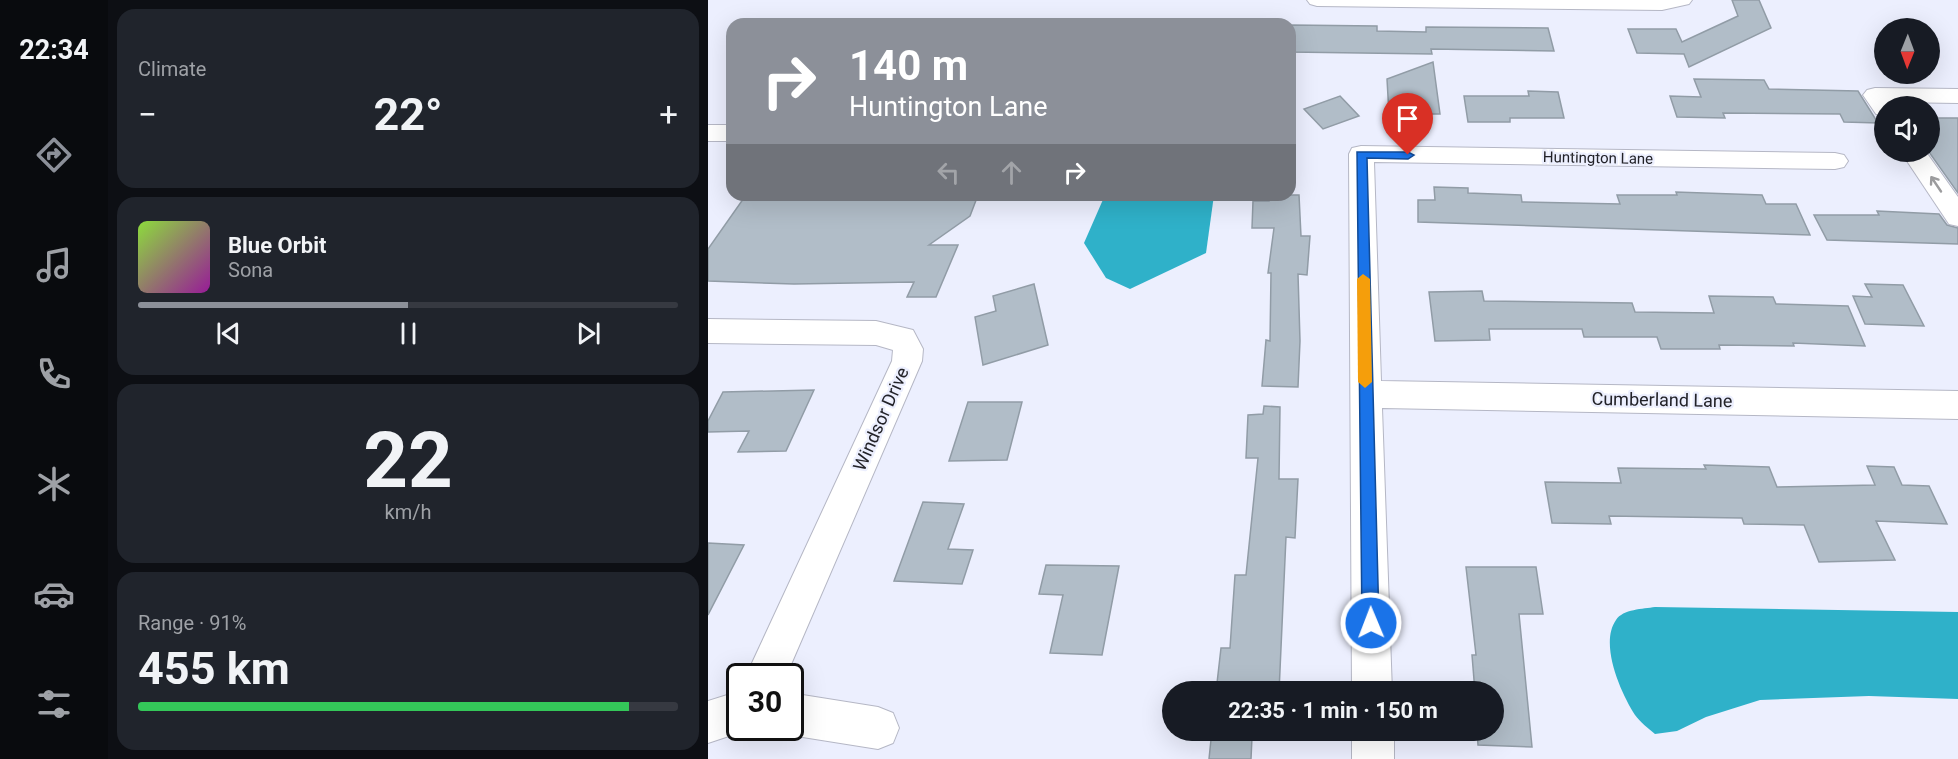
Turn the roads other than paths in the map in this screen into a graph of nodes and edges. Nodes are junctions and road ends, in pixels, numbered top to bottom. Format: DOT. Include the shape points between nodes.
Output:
graph roads {
  1 [pos="1317,0"];
  2 [pos="1682,0"];
  3 [pos="1468,1"];
  4 [pos="1876,96"];
  5 [pos="1958,96"];
  6 [pos="708,133"];
  7 [pos="726,133"];
  8 [pos="1834,161"];
  9 [pos="1920,162"];
  10 [pos="1958,217"];
  11 [pos="708,330"];
  12 [pos="1365,394"];
  13 [pos="1958,405"];
  14 [pos="772,663"];
  15 [pos="1372,681"];
  16 [pos="726,716"];
  17 [pos="804,716"];
  18 [pos="708,722"];
  19 [pos="878,728"];
  20 [pos="1373,741"];
  21 [pos="1373,759"];
  1 -- 3 [label="street"];
  2 -- 3 [label="street" via="1662,4"];
  4 -- 5 [label="street"];
  6 -- 7 [label="street"];
  8 -- 12 [label="street, Huntington Lane" via="1361,154"];
  10 -- 9 [label="street, one-way"];
  11 -- 14 [label="street, Windsor Drive" via="876,333 902,339 908,348 907,361"];
  12 -- 13 [label="street, Cumberland Lane"];
  12 -- 15 [label="street"];
  16 -- 18 [label="street"];
  17 -- 19 [label="street"];
  20 -- 21 [label="street"];
}
